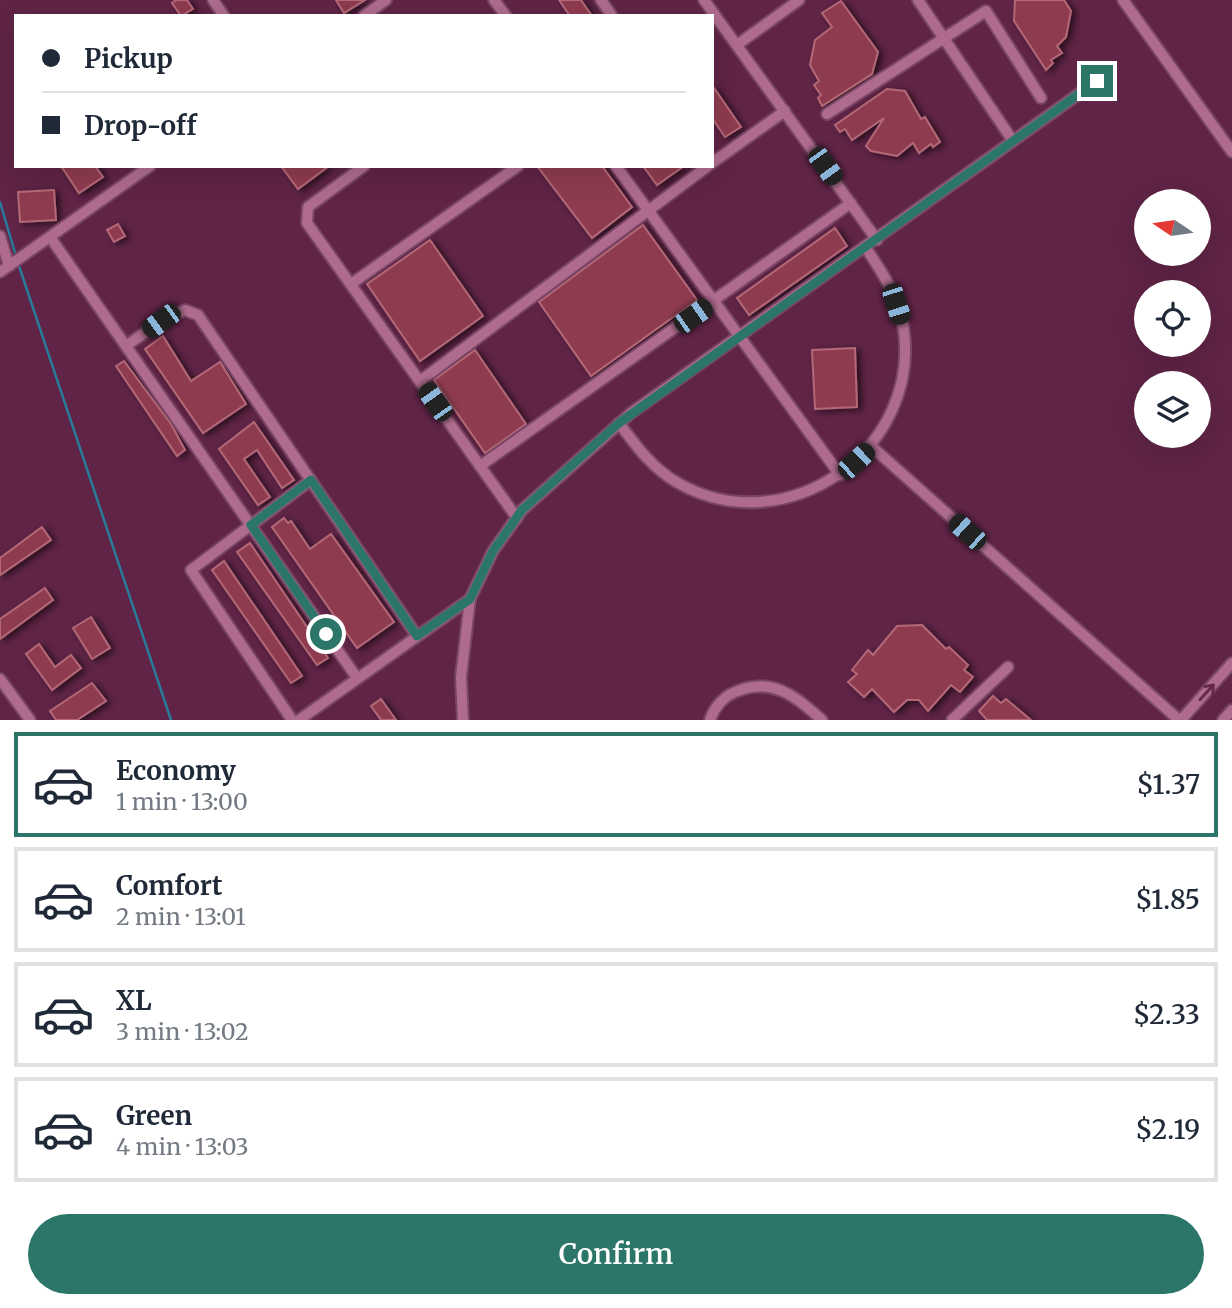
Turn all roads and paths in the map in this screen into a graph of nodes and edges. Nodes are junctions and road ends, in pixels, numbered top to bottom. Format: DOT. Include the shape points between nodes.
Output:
graph roads {
  1 [pos="386,0"];
  2 [pos="704,0"];
  3 [pos="918,0"];
  4 [pos="1123,0"];
  5 [pos="795,1"];
  6 [pos="983,5"];
  7 [pos="367,14"];
  8 [pos="944,38"];
  9 [pos="737,45"];
  10 [pos="1097,81"];
  11 [pos="1041,99"];
  12 [pos="785,111"];
  13 [pos="827,114"];
  14 [pos="1013,141"];
  15 [pos="1232,152"];
  16 [pos="714,161"];
  17 [pos="147,168"];
  18 [pos="362,168"];
  19 [pos="514,168"];
  20 [pos="617,168"];
  21 [pos="704,168"];
  22 [pos="851,203"];
  23 [pos="648,210"];
  24 [pos="0,236"];
  25 [pos="50,237"];
  26 [pos="877,240"];
  27 [pos="866,248"];
  28 [pos="4,269"];
  29 [pos="351,284"];
  30 [pos="714,301"];
  31 [pos="740,337"];
  32 [pos="126,346"];
  33 [pos="420,381"];
  34 [pos="619,423"];
  35 [pos="872,446"];
  36 [pos="480,467"];
  37 [pos="840,475"];
  38 [pos="311,480"];
  39 [pos="517,518"];
  40 [pos="251,525"];
  41 [pos="470,599"];
  42 [pos="417,636"];
  43 [pos="1232,663"];
  44 [pos="1008,667"];
  45 [pos="0,678"];
  46 [pos="357,678"];
  47 [pos="1232,710"];
  48 [pos="30,720"];
  49 [pos="292,720"];
  50 [pos="299,720"];
  51 [pos="463,720"];
  52 [pos="710,720"];
  53 [pos="822,720"];
  54 [pos="952,720"];
  55 [pos="1180,720"];
  56 [pos="1223,720"];
  1 -- 7 [label="street"];
  2 -- 9 [label="street"];
  3 -- 8 [label="street"];
  4 -- 15 [label="street"];
  5 -- 9 [label="street"];
  6 -- 8 [label="street"];
  6 -- 11 [label="street"];
  8 -- 13 [label="street"];
  8 -- 14 [label="street"];
  9 -- 12 [label="street"];
  10 -- 14 [label="street"];
  12 -- 16 [label="street"];
  12 -- 22 [label="street"];
  14 -- 26 [label="street"];
  17 -- 25 [label="street"];
  18 -- 29 [label="street" via="308,207 307,223"];
  19 -- 29 [label="street"];
  20 -- 23 [label="street"];
  21 -- 23 [label="street"];
  22 -- 26 [label="street"];
  22 -- 30 [label="street"];
  23 -- 30 [label="street"];
  23 -- 33 [label="street"];
  24 -- 28 [label="street"];
  25 -- 28 [label="street"];
  25 -- 32 [label="street"];
  26 -- 27 [label="street"];
  27 -- 31 [label="street"];
  27 -- 35 [label="street" via="890,284 903,325 904,357 893,409"];
  29 -- 33 [label="street"];
  30 -- 31 [label="street"];
  30 -- 36 [label="street"];
  31 -- 34 [label="street"];
  31 -- 37 [label="street"];
  32 -- 38 [label="street" via="186,310 198,315"];
  32 -- 40 [label="street"];
  33 -- 36 [label="street"];
  34 -- 37 [label="street" via="644,457 670,477 718,499 760,503 802,495"];
  34 -- 39 [label="street"];
  35 -- 37 [label="street"];
  35 -- 55 [label="street"];
  36 -- 39 [label="street"];
  38 -- 40 [label="street"];
  38 -- 42 [label="street"];
  39 -- 41 [label="street" via="493,551"];
  40 -- 46 [label="street"];
  40 -- 49 [label="street" via="191,570"];
  41 -- 42 [label="street"];
  41 -- 51 [label="street" via="461,677"];
  42 -- 46 [label="street"];
  55 -- 43 [label="street, one-way"];
  44 -- 54 [label="street"];
  45 -- 48 [label="street"];
  46 -- 50 [label="street"];
  47 -- 56 [label="street"];
  52 -- 53 [label="street" via="728,695 749,686 769,685 797,697"];
}
